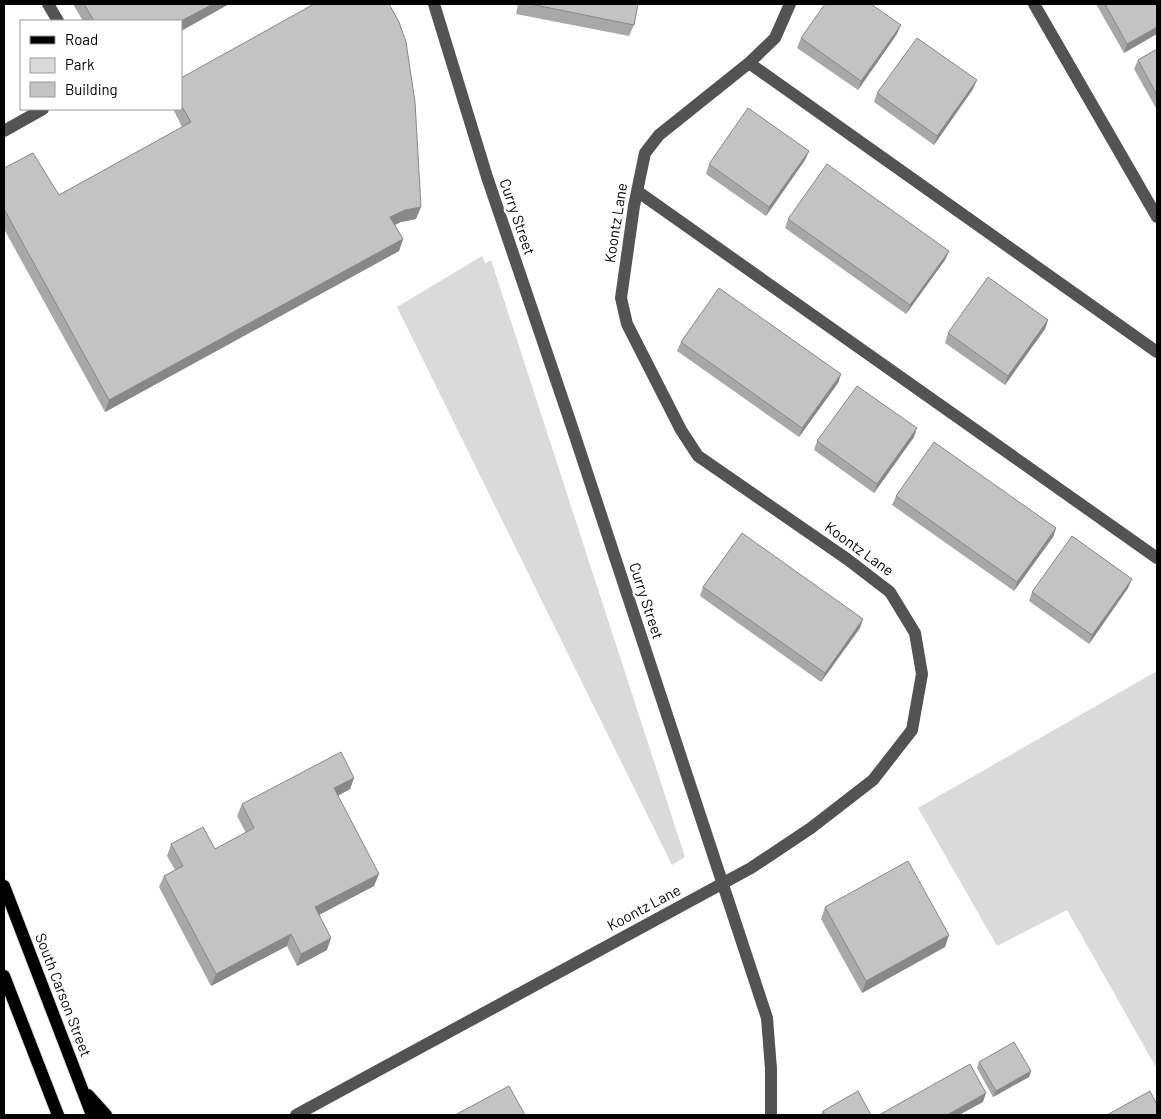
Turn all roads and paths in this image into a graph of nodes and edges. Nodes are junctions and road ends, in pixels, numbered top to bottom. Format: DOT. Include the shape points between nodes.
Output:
graph roads {
  1 [pos="48,4"];
  2 [pos="434,4"];
  3 [pos="790,4"];
  4 [pos="1034,4"];
  5 [pos="57,20"];
  6 [pos="748,63"];
  7 [pos="41,110"];
  8 [pos="4,131"];
  9 [pos="637,191"];
  10 [pos="1157,216"];
  11 [pos="1157,352"];
  12 [pos="1157,558"];
  13 [pos="722,884"];
  14 [pos="4,886"];
  15 [pos="4,976"];
  16 [pos="82,1089"];
  17 [pos="58,1115"];
  18 [pos="92,1115"];
  19 [pos="106,1115"];
  20 [pos="296,1115"];
  21 [pos="771,1115"];
  1 -- 5 [label="street"];
  2 -- 13 [label="street, Curry Street" via="487,177"];
  3 -- 6 [label="street, Koontz Lane" via="774,38"];
  4 -- 10 [label="street"];
  6 -- 9 [label="street, Koontz Lane" via="659,135 645,154"];
  6 -- 11 [label="street"];
  7 -- 8 [label="street"];
  9 -- 12 [label="street"];
  9 -- 13 [label="street, Koontz Lane" via="621,298 627,324 682,430 698,456 890,592 915,633 922,674 912,730 873,780 811,828"];
  13 -- 20 [label="street, Koontz Lane"];
  13 -- 21 [label="street, Curry Street" via="767,1018"];
  14 -- 16 [label="main road, South Carson Street"];
  15 -- 17 [label="main road"];
  16 -- 18 [label="main road, South Carson Street"];
  16 -- 19 [label="main road"];
}
